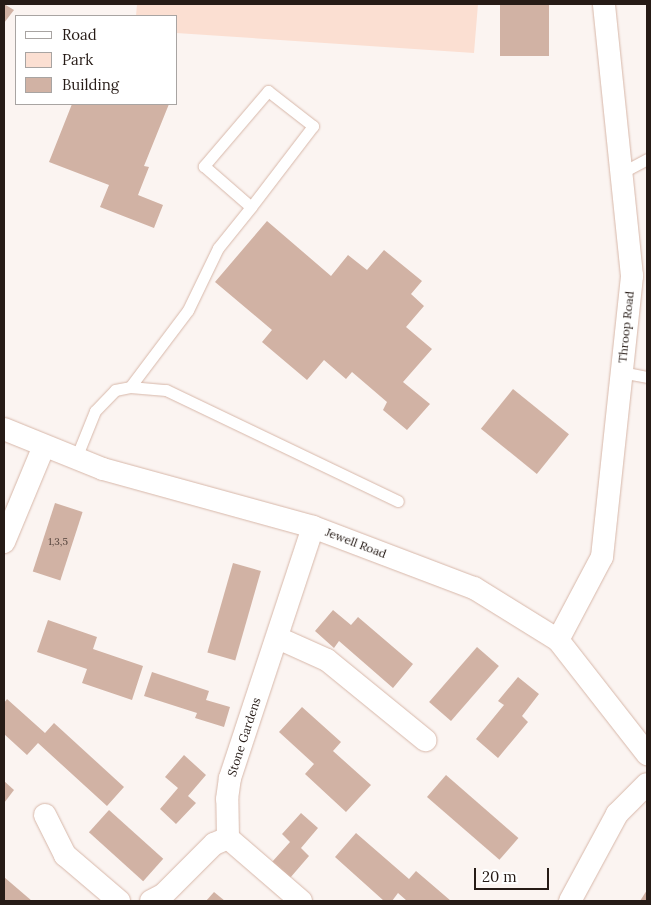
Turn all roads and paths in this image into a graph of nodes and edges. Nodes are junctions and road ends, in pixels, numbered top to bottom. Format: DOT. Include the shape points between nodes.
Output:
graph roads {
  1 [pos="604,4"];
  2 [pos="647,159"];
  3 [pos="621,173"];
  4 [pos="251,207"];
  5 [pos="621,372"];
  6 [pos="647,376"];
  7 [pos="130,387"];
  8 [pos="4,429"];
  9 [pos="44,446"];
  10 [pos="76,458"];
  11 [pos="398,501"];
  12 [pos="313,527"];
  13 [pos="4,542"];
  14 [pos="278,638"];
  15 [pos="558,640"];
  16 [pos="425,740"];
  17 [pos="647,754"];
  18 [pos="647,784"];
  19 [pos="45,815"];
  20 [pos="228,838"];
  21 [pos="119,901"];
  22 [pos="151,901"];
  23 [pos="301,901"];
  24 [pos="570,901"];
  1 -- 3 [label="street, Throop Road"];
  2 -- 3 [label="lane"];
  3 -- 5 [label="street, Throop Road" via="632,276"];
  4 -- 4 [label="lane" via="313,126 268,91 204,166"];
  4 -- 7 [label="lane" via="218,248 188,310"];
  5 -- 6 [label="lane"];
  5 -- 15 [label="street, Throop Road" via="602,557"];
  7 -- 10 [label="lane" via="115,390 95,411"];
  7 -- 11 [label="lane" via="166,390"];
  8 -- 9 [label="street, Jewell Road"];
  9 -- 10 [label="street, Jewell Road"];
  9 -- 13 [label="street"];
  10 -- 12 [label="street, Jewell Road" via="104,469"];
  12 -- 14 [label="street, Stone Gardens"];
  12 -- 15 [label="street, Jewell Road" via="474,588"];
  14 -- 16 [label="street" via="327,660"];
  14 -- 20 [label="street, Stone Gardens" via="230,778"];
  15 -- 17 [label="street, Jewell Road"];
  18 -- 24 [label="street" via="617,814"];
  19 -- 21 [label="street" via="65,855"];
  20 -- 22 [label="street" via="214,844 163,895"];
  20 -- 23 [label="street"];
}
